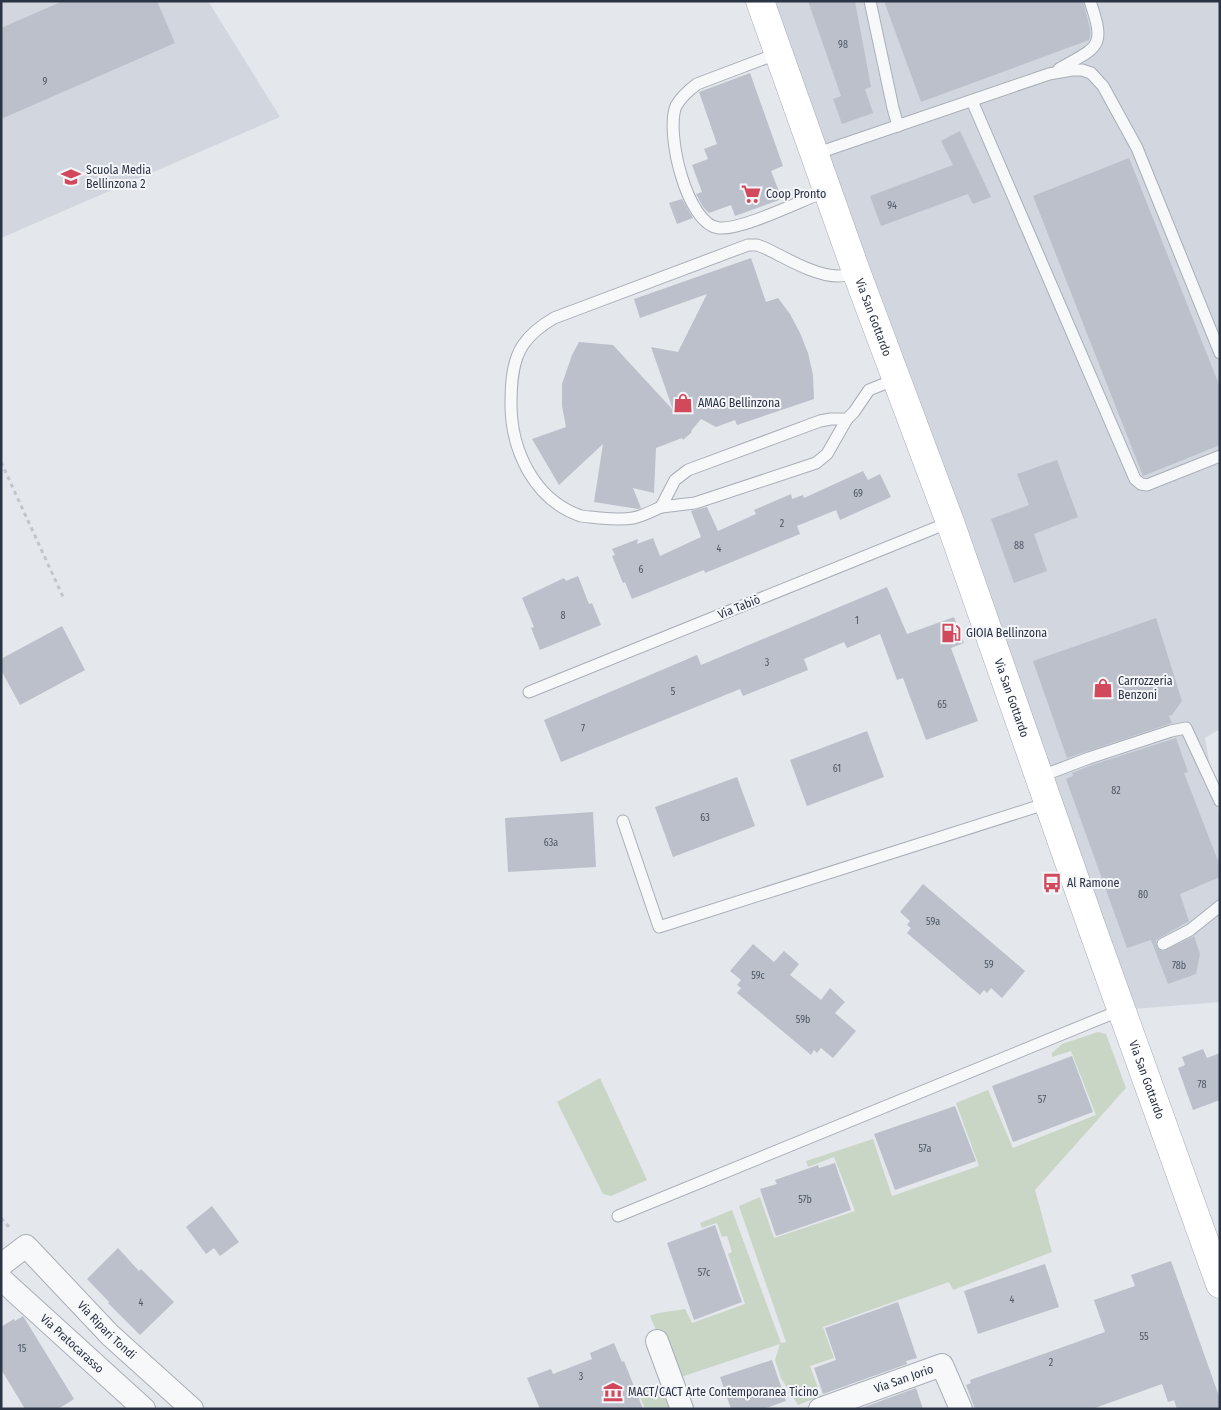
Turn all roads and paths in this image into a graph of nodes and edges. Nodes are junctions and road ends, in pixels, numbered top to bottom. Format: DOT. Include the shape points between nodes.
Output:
graph roads {
  1 [pos="760,1"];
  2 [pos="870,1"];
  3 [pos="1090,1"];
  4 [pos="779,54"];
  5 [pos="1049,74"];
  6 [pos="972,101"];
  7 [pos="898,126"];
  8 [pos="815,154"];
  9 [pos="827,191"];
  10 [pos="856,271"];
  11 [pos="1220,352"];
  12 [pos="898,378"];
  13 [pos="847,419"];
  14 [pos="1220,456"];
  15 [pos="1,462"];
  16 [pos="662,507"];
  17 [pos="950,522"];
  18 [pos="64,599"];
  19 [pos="529,692"];
  20 [pos="1039,777"];
  21 [pos="1220,801"];
  22 [pos="1048,802"];
  23 [pos="623,821"];
  24 [pos="1220,906"];
  25 [pos="1162,944"];
  26 [pos="1121,1010"];
  27 [pos="618,1216"];
  28 [pos="1,1265"];
  29 [pos="1,1279"];
  30 [pos="1220,1284"];
  31 [pos="657,1341"];
  32 [pos="144,1409"];
  33 [pos="192,1409"];
  34 [pos="682,1409"];
  35 [pos="820,1409"];
  36 [pos="961,1409"];
  1 -- 4 [label="main road, Via San Gottardo"];
  2 -- 7 [label="lane"];
  3 -- 5 [label="lane" via="1098,40 1087,52"];
  4 -- 8 [label="main road, Via San Gottardo"];
  4 -- 9 [label="lane" via="697,84 687,92 674,117 674,151 678,168 703,222 717,228 742,225"];
  5 -- 6 [label="lane"];
  5 -- 11 [label="lane" via="1082,70 1091,73 1103,86 1137,148"];
  6 -- 7 [label="lane"];
  6 -- 14 [label="lane" via="1135,480 1147,485"];
  7 -- 8 [label="lane"];
  8 -- 9 [label="main road, Via San Gottardo"];
  9 -- 10 [label="main road, Via San Gottardo"];
  10 -- 12 [label="main road, Via San Gottardo"];
  10 -- 16 [label="lane" via="847,275 816,272 757,245 748,245 554,318 526,341 514,370 511,417 519,453 540,488 555,502 582,516 617,520 634,518"];
  12 -- 13 [label="lane" via="870,390"];
  12 -- 17 [label="main road, Via San Gottardo"];
  13 -- 16 [label="lane" via="820,421 688,470 675,480"];
  13 -- 16 [label="lane" via="827,454 816,463 696,503"];
  15 -- 18 [label="path"];
  17 -- 19 [label="lane, Via Tabiò"];
  17 -- 20 [label="main road, Via San Gottardo"];
  20 -- 21 [label="lane" via="1186,728"];
  20 -- 22 [label="main road, Via San Gottardo"];
  22 -- 23 [label="lane" via="659,927"];
  22 -- 26 [label="main road, Via San Gottardo"];
  24 -- 25 [label="lane" via="1190,930"];
  26 -- 27 [label="lane"];
  26 -- 30 [label="main road, Via San Gottardo"];
  28 -- 33 [label="street, Via Ripari Tondi" via="26,1246 110,1335"];
  29 -- 32 [label="street, Via Pratocarasso"];
  31 -- 34 [label="street"];
  35 -- 36 [label="street, Via San Jorio" via="942,1365"];
}
